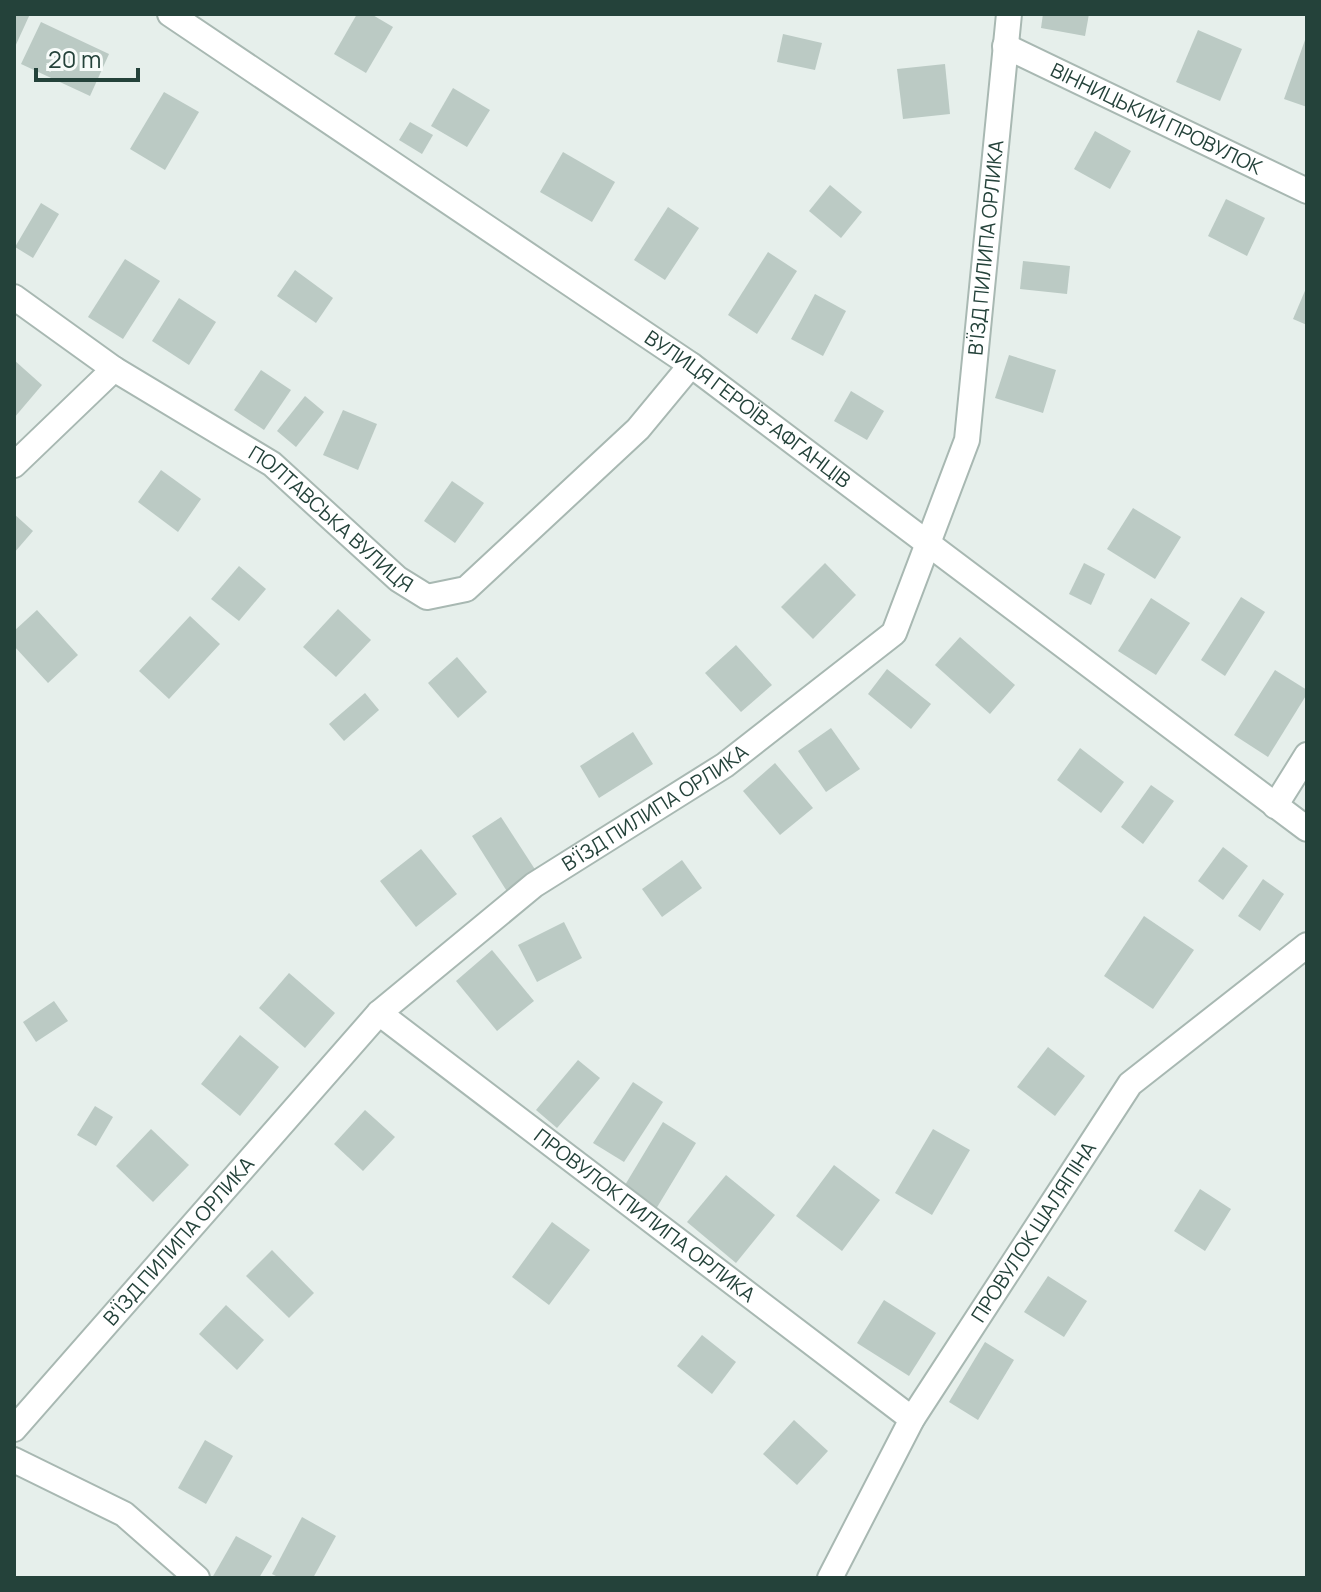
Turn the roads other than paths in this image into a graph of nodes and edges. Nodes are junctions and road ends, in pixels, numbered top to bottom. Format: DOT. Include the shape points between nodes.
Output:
graph roads {
  1 [pos="170,14"];
  2 [pos="1009,14"];
  3 [pos="1005,46"];
  4 [pos="1307,191"];
  5 [pos="14,297"];
  6 [pos="691,365"];
  7 [pos="114,369"];
  8 [pos="14,465"];
  9 [pos="930,543"];
  10 [pos="1307,755"];
  11 [pos="1275,806"];
  12 [pos="1307,829"];
  13 [pos="1307,945"];
  14 [pos="379,1013"];
  15 [pos="912,1419"];
  16 [pos="14,1429"];
  17 [pos="14,1460"];
  18 [pos="197,1578"];
  19 [pos="830,1578"];
  1 -- 6 [label="street, ВУЛИЦЯ ГЕРОЇВ-АФГАНЦІВ"];
  2 -- 3 [label="street, В'ЇЗД ПИЛИПА ОРЛИКА"];
  3 -- 4 [label="street, ВІННИЦЬКИЙ ПРОВУЛОК"];
  3 -- 9 [label="street, В'ЇЗД ПИЛИПА ОРЛИКА" via="967,440"];
  5 -- 7 [label="street, ПОЛТАВСЬКА ВУЛИЦЯ"];
  6 -- 7 [label="street, ПОЛТАВСЬКА ВУЛИЦЯ" via="638,429 466,589 427,597 398,579 272,464"];
  6 -- 9 [label="street, ВУЛИЦЯ ГЕРОЇВ-АФГАНЦІВ"];
  7 -- 8 [label="street"];
  9 -- 11 [label="street, ВУЛИЦЯ ГЕРОЇВ-АФГАНЦІВ"];
  9 -- 14 [label="street, В'ЇЗД ПИЛИПА ОРЛИКА" via="894,633 725,765 534,885"];
  10 -- 11 [label="street"];
  11 -- 12 [label="street, ВУЛИЦЯ ГЕРОЇВ-АФГАНЦІВ"];
  13 -- 15 [label="street, ПРОВУЛОК ШАЛЯПІНА" via="1130,1084"];
  14 -- 15 [label="street, ПРОВУЛОК ПИЛИПА ОРЛИКА"];
  14 -- 16 [label="street, В'ЇЗД ПИЛИПА ОРЛИКА"];
  15 -- 19 [label="street, ПРОВУЛОК ШАЛЯПІНА"];
  17 -- 18 [label="street" via="124,1514"];
}
